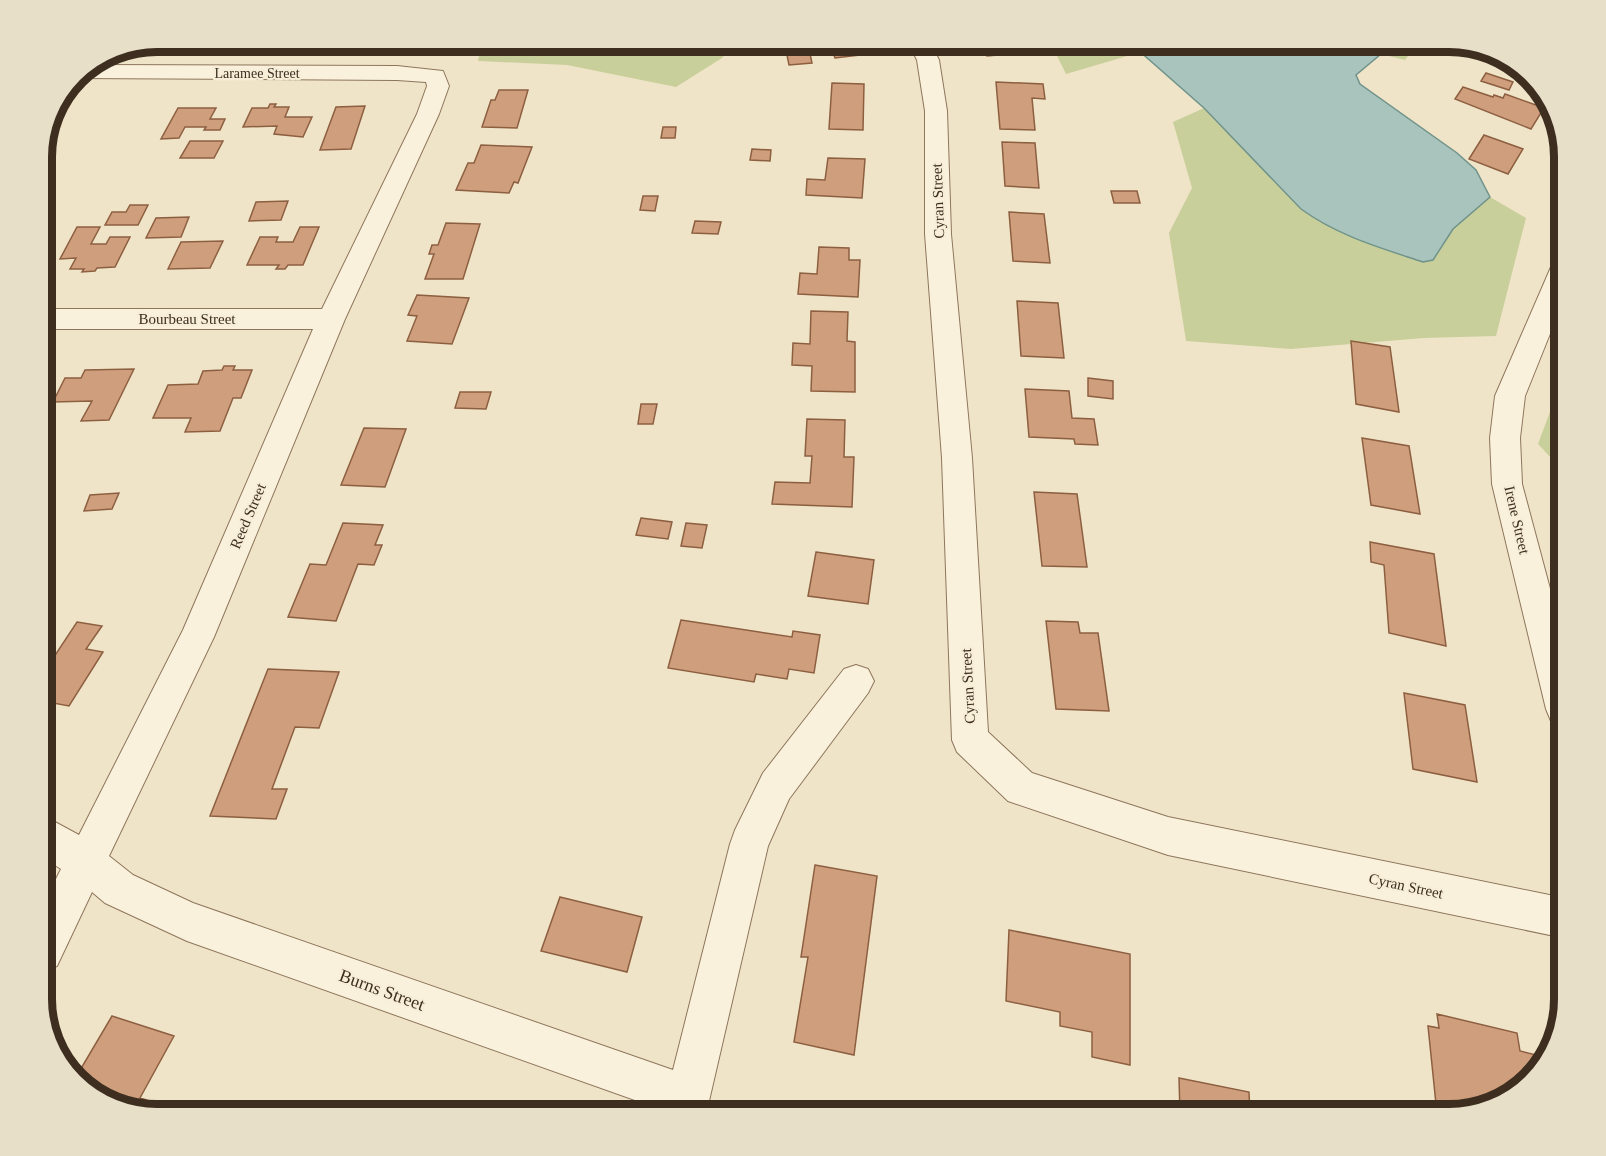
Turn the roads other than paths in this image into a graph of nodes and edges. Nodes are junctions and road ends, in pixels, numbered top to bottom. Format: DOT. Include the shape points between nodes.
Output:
graph roads {
  1 [pos="924,52"];
  2 [pos="98,72"];
  3 [pos="435,76"];
  4 [pos="1554,291"];
  5 [pos="53,319"];
  6 [pos="331,320"];
  7 [pos="1554,669"];
  8 [pos="856,681"];
  9 [pos="53,841"];
  10 [pos="87,863"];
  11 [pos="1554,916"];
  12 [pos="53,929"];
  13 [pos="680,1103"];
  14 [pos="685,1103"];
  1 -- 11 [label="street, Cyran Street" via="936,111 938,234 957,458 970,740 1022,788 1168,836"];
  2 -- 3 [label="street, Laramee Street"];
  3 -- 6 [label="street, Reed Street" via="438,86 428,114"];
  4 -- 7 [label="street, Irene Street" via="1510,396 1505,438 1507,484"];
  5 -- 6 [label="street, Bourbeau Street"];
  6 -- 10 [label="street, Reed Street" via="197,637"];
  8 -- 14 [label="street" via="776,786 749,844"];
  9 -- 10 [label="street, Burns Street"];
  10 -- 12 [label="street, Reed Street"];
  10 -- 13 [label="street, Burns Street" via="119,889 187,921"];
}
